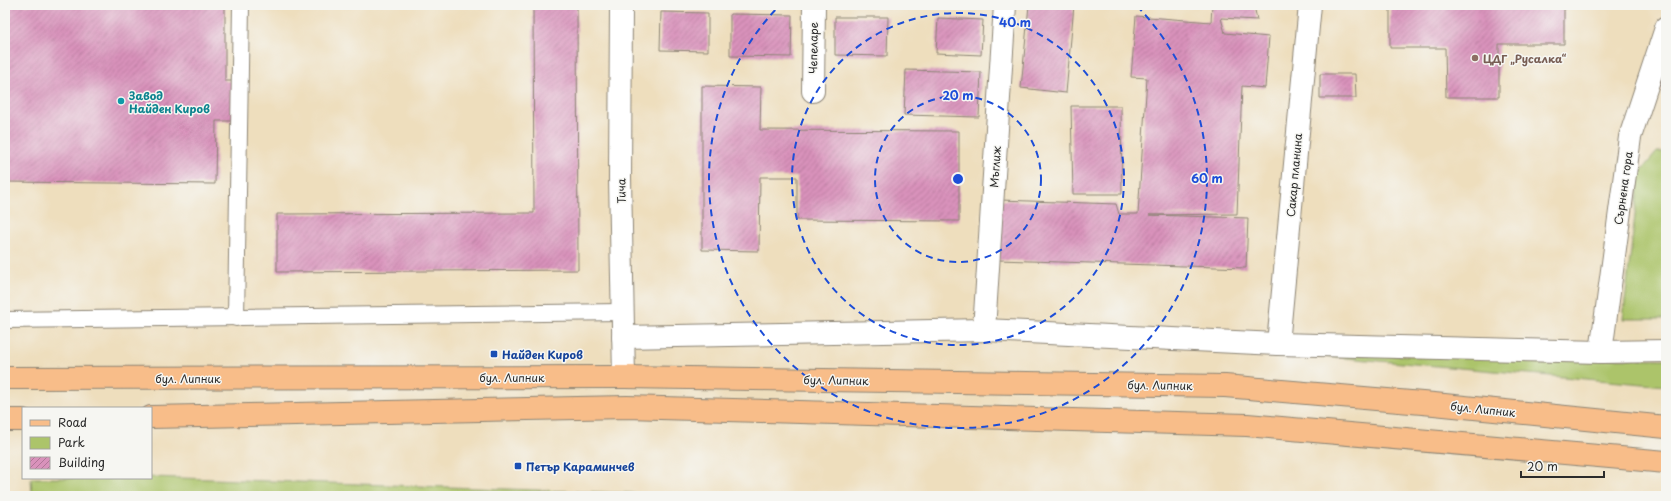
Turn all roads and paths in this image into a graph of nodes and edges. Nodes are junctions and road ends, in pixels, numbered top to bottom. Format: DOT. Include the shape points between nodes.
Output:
graph roads {
  1 [pos="241,5"];
  2 [pos="621,5"];
  3 [pos="814,5"];
  4 [pos="1005,5"];
  5 [pos="1310,5"];
  6 [pos="1666,28"];
  7 [pos="813,91"];
  8 [pos="622,312"];
  9 [pos="236,318"];
  10 [pos="5,320"];
  11 [pos="984,330"];
  12 [pos="623,337"];
  13 [pos="1278,344"];
  14 [pos="1666,351"];
  15 [pos="1601,352"];
  16 [pos="624,377"];
  17 [pos="5,378"];
  18 [pos="152,417"];
  19 [pos="5,420"];
  20 [pos="22,420"];
  21 [pos="1666,427"];
  22 [pos="1666,462"];
  1 -- 9 [label="lane"];
  2 -- 8 [label="street, Тича"];
  3 -- 7 [label="street, Чепеларе"];
  4 -- 11 [label="street, Мъглиж"];
  5 -- 13 [label="street, Сакар планина"];
  6 -- 15 [label="street, Сърнена гора" via="1630,137"];
  8 -- 9 [label="lane"];
  8 -- 12 [label="street, Тича"];
  9 -- 10 [label="lane"];
  11 -- 12 [label="street"];
  11 -- 13 [label="street"];
  12 -- 16 [label="street, Тича"];
  13 -- 15 [label="street"];
  14 -- 15 [label="street"];
  16 -- 17 [label="main road, бул. Липник"];
  16 -- 21 [label="main road, бул. Липник" via="1225,386"];
  18 -- 22 [label="main road" via="628,407 1231,424"];
  19 -- 20 [label="main road"];
}
